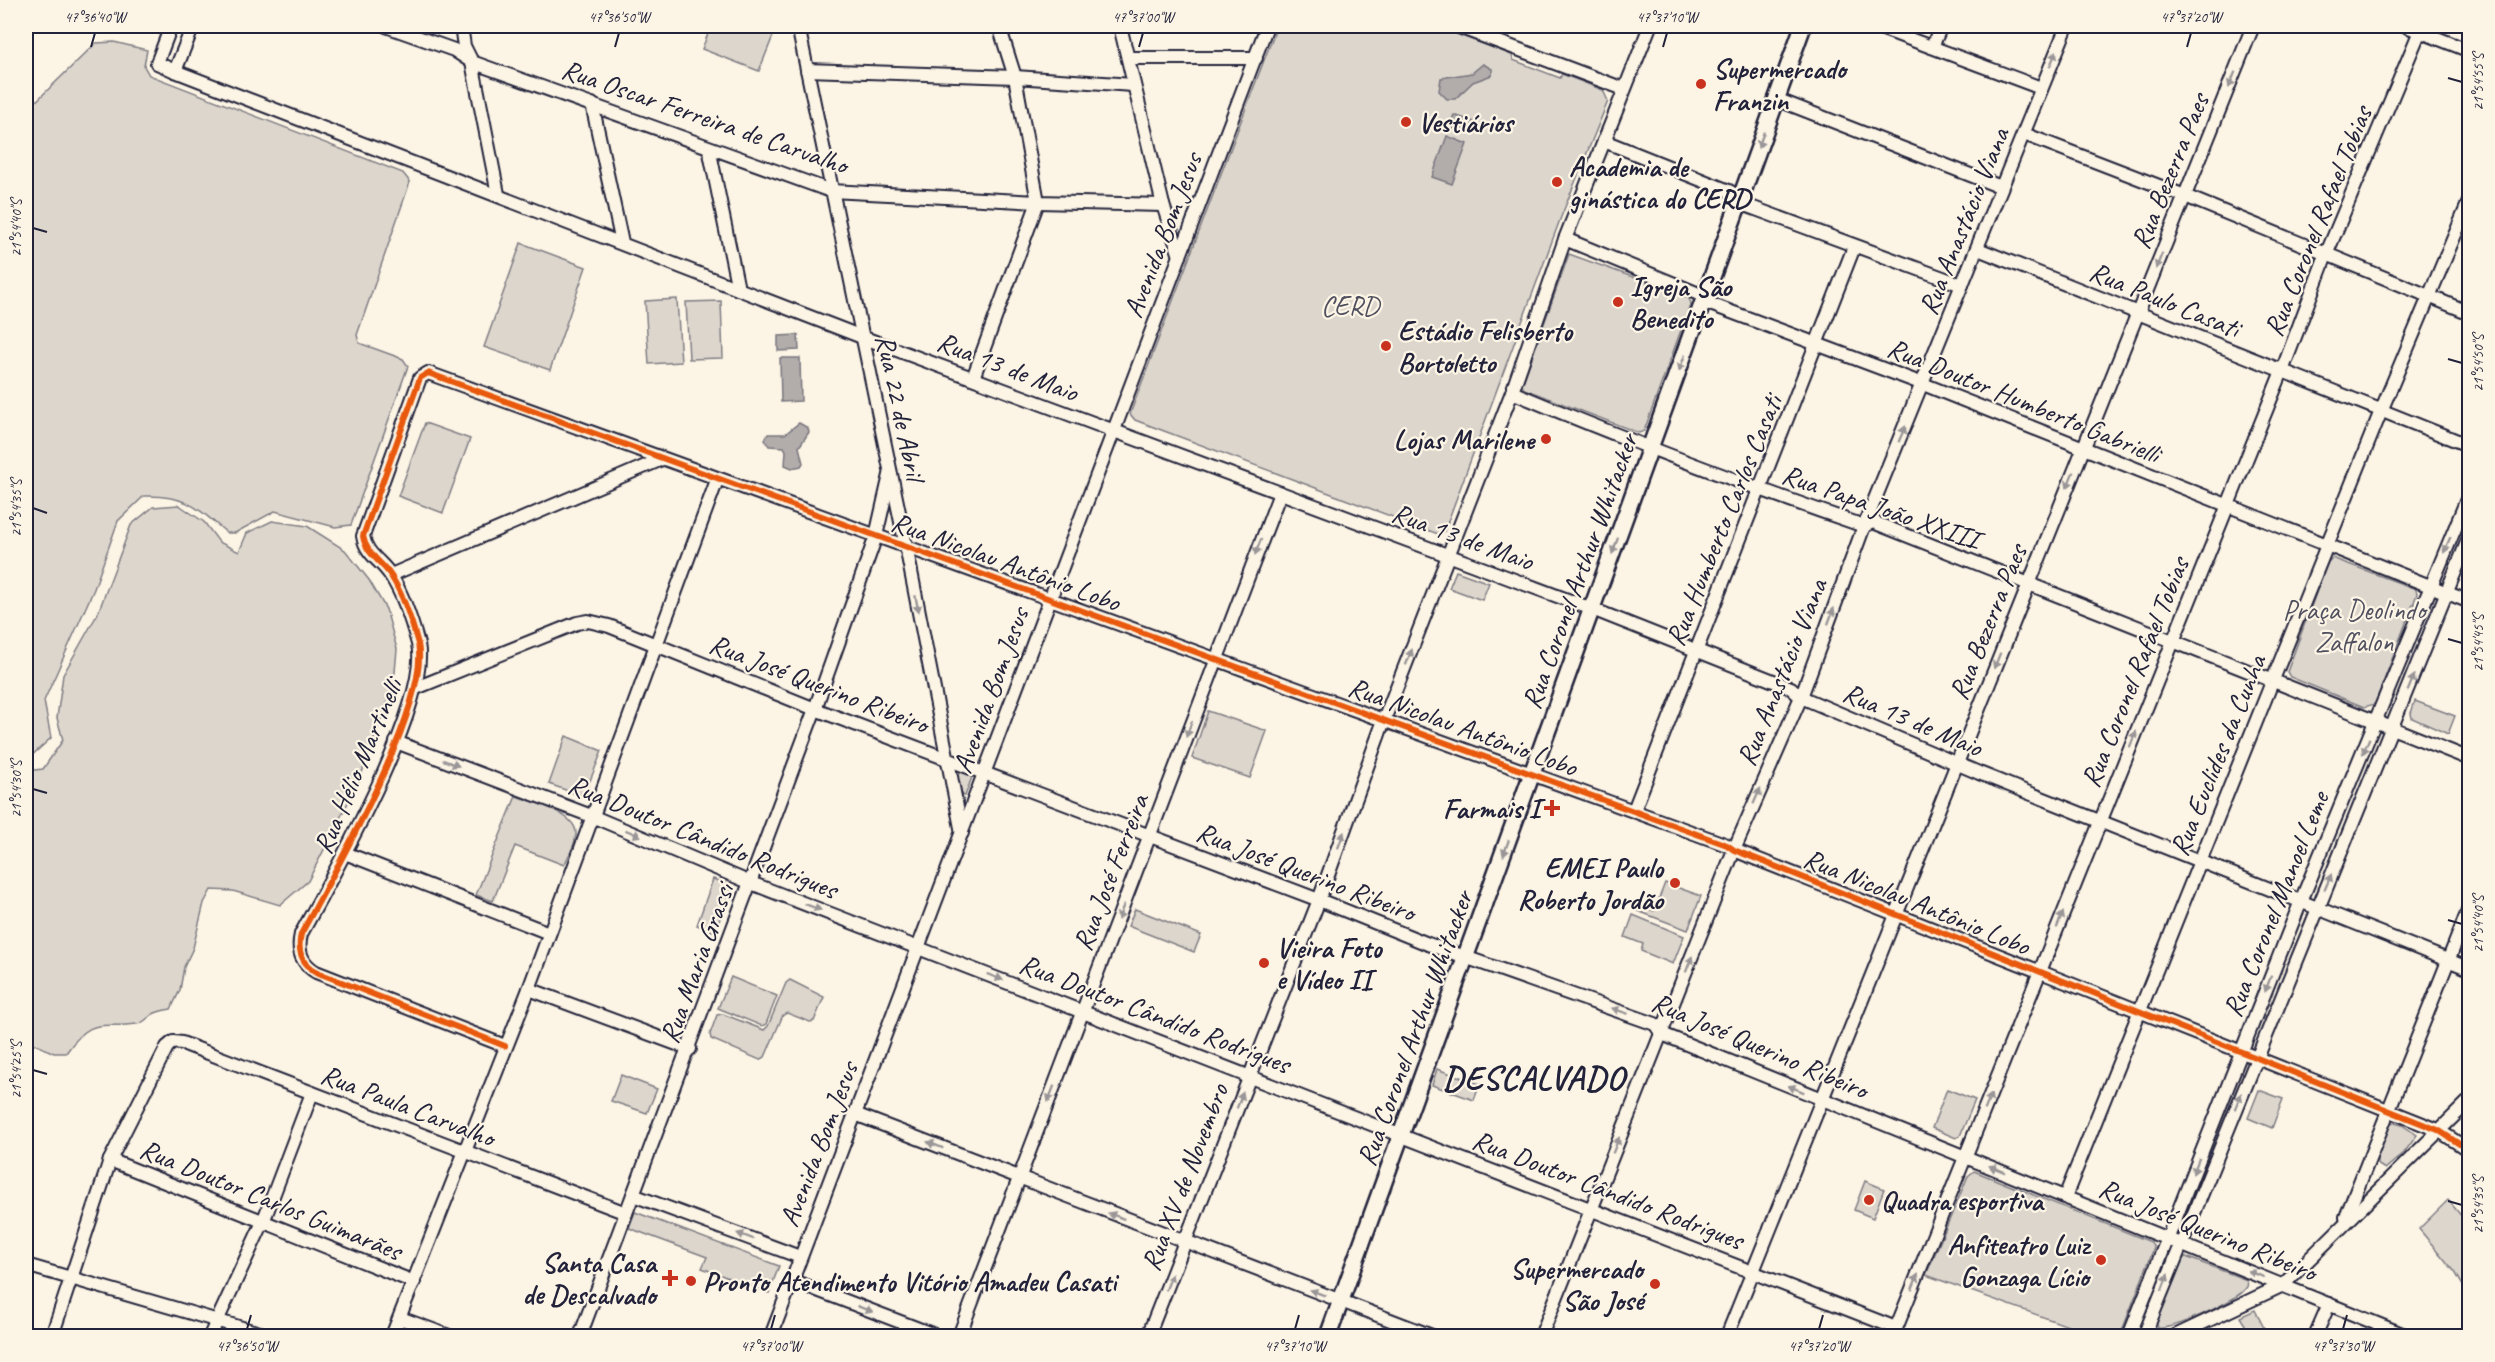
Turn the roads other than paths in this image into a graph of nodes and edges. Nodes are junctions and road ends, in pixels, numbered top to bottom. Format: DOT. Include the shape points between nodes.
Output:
graph roads {
  1 [pos="171,26"];
  2 [pos="193,26"];
  3 [pos="386,26"];
  4 [pos="460,26"];
  5 [pos="798,26"];
  6 [pos="999,26"];
  7 [pos="1120,26"];
  8 [pos="1267,26"];
  9 [pos="1456,26"];
  10 [pos="1650,26"];
  11 [pos="1803,26"];
  12 [pos="1875,26"];
  13 [pos="1941,26"];
  14 [pos="2067,26"];
  15 [pos="2253,26"];
  16 [pos="2406,26"];
  17 [pos="2421,28"];
  18 [pos="1932,47"];
  19 [pos="2469,51"];
  20 [pos="1128,58"];
  21 [pos="1256,58"];
  22 [pos="472,62"];
  23 [pos="807,70"];
  24 [pos="175,71"];
  25 [pos="1015,77"];
  26 [pos="1133,85"];
  27 [pos="2041,87"];
  28 [pos="1624,89"];
  29 [pos="1776,99"];
  30 [pos="592,104"];
  31 [pos="2025,134"];
  32 [pos="1604,141"];
  33 [pos="710,148"];
  34 [pos="2001,187"];
  35 [pos="831,191"];
  36 [pos="498,194"];
  37 [pos="2185,196"];
  38 [pos="1740,198"];
  39 [pos="2469,199"];
  40 [pos="1038,202"];
  41 [pos="1163,205"];
  42 [pos="1565,239"];
  43 [pos="622,243"];
  44 [pos="1854,247"];
  45 [pos="1977,249"];
  46 [pos="2326,255"];
  47 [pos="1180,256"];
  48 [pos="1962,285"];
  49 [pos="738,289"];
  50 [pos="2429,296"];
  51 [pos="1706,297"];
  52 [pos="2469,313"];
  53 [pos="2138,314"];
  54 [pos="862,337"];
  55 [pos="1818,345"];
  56 [pos="2282,371"];
  57 [pos="973,378"];
  58 [pos="1923,384"];
  59 [pos="1512,392"];
  60 [pos="2381,411"];
  61 [pos="1113,432"];
  62 [pos="2469,446"];
  63 [pos="2083,449"];
  64 [pos="1650,450"];
  65 [pos="662,459"];
  66 [pos="890,475"];
  67 [pos="717,480"];
  68 [pos="1761,491"];
  69 [pos="2469,492"];
  70 [pos="1280,493"];
  71 [pos="2228,506"];
  72 [pos="1864,526"];
  73 [pos="876,536"];
  74 [pos="2469,536"];
  75 [pos="906,546"];
  76 [pos="2326,546"];
  77 [pos="1447,557"];
  78 [pos="374,559"];
  79 [pos="391,575"];
  80 [pos="2028,583"];
  81 [pos="2429,586"];
  82 [pos="2446,593"];
  83 [pos="1049,598"];
  84 [pos="2469,602"];
  85 [pos="1593,609"];
  86 [pos="2173,640"];
  87 [pos="658,645"];
  88 [pos="1698,651"];
  89 [pos="1215,659"];
  90 [pos="2273,681"];
  91 [pos="416,688"];
  92 [pos="1801,697"];
  93 [pos="815,709"];
  94 [pos="1384,720"];
  95 [pos="2376,720"];
  96 [pos="2393,727"];
  97 [pos="396,742"];
  98 [pos="946,759"];
  99 [pos="2469,759"];
  100 [pos="1957,763"];
  101 [pos="985,773"];
  102 [pos="1532,773"];
  103 [pos="1634,810"];
  104 [pos="594,817"];
  105 [pos="2100,819"];
  106 [pos="962,834"];
  107 [pos="1150,836"];
  108 [pos="1734,850"];
  109 [pos="345,853"];
  110 [pos="2200,860"];
  111 [pos="752,883"];
  112 [pos="1319,900"];
  113 [pos="2301,900"];
  114 [pos="2469,906"];
  115 [pos="2317,907"];
  116 [pos="1897,915"];
  117 [pos="549,933"];
  118 [pos="919,948"];
  119 [pos="1467,958"];
  120 [pos="2447,961"];
  121 [pos="2469,969"];
  122 [pos="2040,973"];
  123 [pos="529,989"];
  124 [pos="1083,1011"];
  125 [pos="2138,1012"];
  126 [pos="1662,1034"];
  127 [pos="505,1046"];
  128 [pos="690,1049"];
  129 [pos="2242,1053"];
  130 [pos="2255,1058"];
  131 [pos="1249,1076"];
  132 [pos="312,1093"];
  133 [pos="1822,1100"];
  134 [pos="2469,1100"];
  135 [pos="2388,1112"];
  136 [pos="855,1114"];
  137 [pos="2438,1130"];
  138 [pos="1402,1135"];
  139 [pos="2469,1151"];
  140 [pos="465,1154"];
  141 [pos="1966,1157"];
  142 [pos="110,1160"];
  143 [pos="2362,1171"];
  144 [pos="1020,1179"];
  145 [pos="2385,1180"];
  146 [pos="633,1195"];
  147 [pos="2065,1197"];
  148 [pos="1590,1208"];
  149 [pos="626,1213"];
  150 [pos="2345,1221"];
  151 [pos="263,1222"];
  152 [pos="2167,1239"];
  153 [pos="1184,1242"];
  154 [pos="2180,1244"];
  155 [pos="800,1257"];
  156 [pos="26,1265"];
  157 [pos="1753,1271"];
  158 [pos="70,1278"];
  159 [pos="791,1280"];
  160 [pos="414,1282"];
  161 [pos="2283,1285"];
  162 [pos="1341,1301"];
  163 [pos="2329,1304"];
  164 [pos="400,1318"];
  165 [pos="216,1320"];
  166 [pos="2136,1320"];
  167 [pos="2146,1331"];
  168 [pos="1895,1332"];
  169 [pos="52,1336"];
  170 [pos="210,1336"];
  171 [pos="270,1336"];
  172 [pos="392,1336"];
  173 [pos="449,1336"];
  174 [pos="580,1336"];
  175 [pos="771,1336"];
  176 [pos="938,1336"];
  177 [pos="959,1336"];
  178 [pos="1148,1336"];
  179 [pos="1328,1336"];
  180 [pos="1432,1336"];
  181 [pos="1541,1336"];
  182 [pos="1727,1336"];
  183 [pos="2129,1336"];
  184 [pos="2175,1336"];
  185 [pos="2315,1336"];
  186 [pos="2407,1336"];
  1 -- 24 [label="street, Rua 13 de Maio" via="157,63"];
  2 -- 24 [label="street"];
  3 -- 22 [label="street, Rua Oscar Ferreira de Carvalho" via="454,50"];
  4 -- 22 [label="street"];
  5 -- 23 [label="street, Rua 22 de Abril"];
  6 -- 25 [label="street"];
  7 -- 20 [label="street"];
  8 -- 21 [label="street, Avenida Bom Jesus"];
  9 -- 28 [label="street"];
  10 -- 28 [label="street, Rua XV de Novembro"];
  11 -- 29 [label="main road, Rua Coronel Arthur Whitacker"];
  12 -- 18 [label="street"];
  13 -- 18 [label="street"];
  27 -- 14 [label="street, Rua Anastácio Viana, one-way"];
  15 -- 37 [label="street, Rua Bezerra Paes, one-way"];
  16 -- 17 [label="street"];
  17 -- 19 [label="street"];
  17 -- 46 [label="street, Rua Coronel Rafael Tobias"];
  18 -- 27 [label="street"];
  20 -- 21 [label="street"];
  20 -- 26 [label="street"];
  21 -- 47 [label="street, Avenida Bom Jesus"];
  22 -- 30 [label="street, Rua Oscar Ferreira de Carvalho"];
  22 -- 36 [label="street"];
  23 -- 25 [label="street"];
  23 -- 35 [label="street, Rua 22 de Abril"];
  24 -- 36 [label="street, Rua 13 de Maio"];
  25 -- 26 [label="street"];
  25 -- 40 [label="street"];
  26 -- 41 [label="street"];
  27 -- 31 [label="street, Rua Anastácio Viana"];
  28 -- 32 [label="street, Rua XV de Novembro"];
  29 -- 34 [label="street"];
  29 -- 38 [label="main road, Rua Coronel Arthur Whitacker, one-way"];
  30 -- 33 [label="street, Rua Oscar Ferreira de Carvalho"];
  30 -- 43 [label="street"];
  31 -- 34 [label="street, Rua Anastácio Viana"];
  31 -- 37 [label="street"];
  32 -- 38 [label="street"];
  32 -- 42 [label="street, Rua XV de Novembro"];
  33 -- 35 [label="street, Rua Oscar Ferreira de Carvalho"];
  33 -- 49 [label="street"];
  34 -- 45 [label="street, Rua Anastácio Viana"];
  35 -- 40 [label="street, Rua Oscar Ferreira de Carvalho"];
  35 -- 54 [label="street, Rua 22 de Abril"];
  36 -- 43 [label="street, Rua 13 de Maio"];
  37 -- 46 [label="street"];
  37 -- 53 [label="street, Rua Bezerra Paes, one-way"];
  38 -- 44 [label="street" via="1745,205"];
  38 -- 51 [label="main road, Rua Coronel Arthur Whitacker"];
  39 -- 50 [label="street, Rua Euclides da Cunha"];
  40 -- 41 [label="street, Rua Oscar Ferreira de Carvalho"];
  40 -- 57 [label="street"];
  41 -- 47 [label="street"];
  42 -- 51 [label="street, Rua Doutor Humberto Gabrielli"];
  42 -- 59 [label="street, Rua XV de Novembro"];
  43 -- 49 [label="street, Rua 13 de Maio"];
  44 -- 48 [label="street"];
  44 -- 55 [label="street, Rua Humberto Carlos Casati"];
  45 -- 48 [label="street, Rua Anastácio Viana"];
  45 -- 53 [label="street, Rua Paulo Casati"];
  46 -- 50 [label="street"];
  46 -- 56 [label="street, Rua Coronel Rafael Tobias"];
  47 -- 61 [label="street, Avenida Bom Jesus"];
  48 -- 58 [label="street, Rua Anastácio Viana"];
  49 -- 54 [label="street, Rua 13 de Maio"];
  50 -- 52 [label="street"];
  50 -- 60 [label="street, Rua Euclides da Cunha"];
  51 -- 55 [label="street, Rua Doutor Humberto Gabrielli" via="1710,304"];
  51 -- 64 [label="main road, Rua Coronel Arthur Whitacker, one-way"];
  53 -- 56 [label="street, Rua Paulo Casati"];
  53 -- 63 [label="street, Rua Bezerra Paes"];
  54 -- 57 [label="street, Rua 13 de Maio"];
  54 -- 66 [label="street, Rua 22 de Abril"];
  55 -- 58 [label="street, Rua Doutor Humberto Gabrielli"];
  55 -- 68 [label="street, Rua Humberto Carlos Casati"];
  56 -- 60 [label="street, Rua Paulo Casati"];
  56 -- 71 [label="street, Rua Coronel Rafael Tobias"];
  57 -- 61 [label="street, Rua 13 de Maio"];
  58 -- 63 [label="street, Rua Doutor Humberto Gabrielli"];
  72 -- 58 [label="street, Rua Anastácio Viana, one-way"];
  59 -- 64 [label="street, Rua Papa João XXIII"];
  59 -- 77 [label="street, Rua XV de Novembro"];
  60 -- 62 [label="street, Rua Paulo Casati"];
  60 -- 76 [label="street, Rua Euclides da Cunha"];
  61 -- 70 [label="street, Rua 13 de Maio"];
  61 -- 83 [label="street, Avenida Bom Jesus"];
  63 -- 71 [label="street, Rua Doutor Humberto Gabrielli"];
  63 -- 80 [label="street, Rua Bezerra Paes, one-way"];
  64 -- 68 [label="street, Rua Papa João XXIII"];
  64 -- 85 [label="main road, Rua Coronel Arthur Whitacker, one-way"];
  65 -- 67 [label="street, Rua Nicolau Antônio Lobo"];
  65 -- 78 [label="street, Rua Nicolau Antônio Lobo" via="428,373 420,378 363,536"];
  65 -- 79 [label="street"];
  66 -- 73 [label="street, Rua Maria Grassi"];
  66 -- 75 [label="street, Rua 22 de Abril"];
  67 -- 73 [label="street, Rua Nicolau Antônio Lobo"];
  67 -- 87 [label="street"];
  68 -- 72 [label="street, Rua Papa João XXIII"];
  68 -- 88 [label="street, Rua Humberto Carlos Casati"];
  69 -- 81 [label="street, Rua Coronel Manoel Leme, one-way"];
  70 -- 77 [label="street, Rua 13 de Maio"];
  70 -- 89 [label="street, Rua José Ferreira, one-way"];
  71 -- 76 [label="street, Rua Doutor Humberto Gabrielli"];
  71 -- 86 [label="street, Rua Coronel Rafael Tobias"];
  72 -- 80 [label="street, Rua Papa João XXIII" via="1873,522"];
  92 -- 72 [label="street, Rua Anastácio Viana, one-way"];
  73 -- 75 [label="street, Rua Nicolau Antônio Lobo"];
  73 -- 93 [label="street, Rua Maria Grassi"];
  74 -- 82 [label="street, Rua Coronel Manoel Leme"];
  75 -- 83 [label="street, Rua Nicolau Antônio Lobo"];
  75 -- 98 [label="street, Rua 22 de Abril, one-way"];
  76 -- 81 [label="street, Rua Doutor Humberto Gabrielli"];
  76 -- 90 [label="street, Rua Euclides da Cunha"];
  77 -- 85 [label="street, Rua 13 de Maio"];
  94 -- 77 [label="street, Rua XV de Novembro, one-way"];
  78 -- 79 [label="street, Rua Hélio Martinelli"];
  79 -- 91 [label="street, Rua Hélio Martinelli" via="418,647 420,669"];
  80 -- 86 [label="street, Rua Papa João XXIII"];
  80 -- 100 [label="street, Rua Bezerra Paes, one-way"];
  81 -- 82 [label="street, Rua Doutor Humberto Gabrielli"];
  81 -- 95 [label="street, Rua Coronel Manoel Leme"];
  82 -- 84 [label="street, Rua Doutor Humberto Gabrielli"];
  96 -- 82 [label="street, Rua Coronel Manoel Leme, one-way"];
  83 -- 89 [label="street, Rua Nicolau Antônio Lobo"];
  83 -- 101 [label="street, Avenida Bom Jesus"];
  85 -- 88 [label="street, Rua 13 de Maio"];
  85 -- 102 [label="main road, Rua Coronel Arthur Whitacker"];
  86 -- 90 [label="street, Rua Papa João XXIII"];
  105 -- 86 [label="street, Rua Coronel Rafael Tobias, one-way"];
  87 -- 91 [label="street, Rua José Querino Ribeiro" via="598,623 577,623"];
  87 -- 93 [label="street, Rua José Querino Ribeiro"];
  87 -- 104 [label="street"];
  88 -- 92 [label="street, Rua 13 de Maio" via="1791,688"];
  88 -- 103 [label="street, Rua Humberto Carlos Casati"];
  89 -- 94 [label="street, Rua Nicolau Antônio Lobo"];
  89 -- 107 [label="street, Rua José Ferreira, one-way"];
  90 -- 95 [label="street, Rua Papa João XXIII"];
  90 -- 110 [label="street, Rua Euclides da Cunha"];
  91 -- 97 [label="street, Rua Hélio Martinelli"];
  92 -- 100 [label="street, Rua 13 de Maio"];
  108 -- 92 [label="street, Rua Anastácio Viana, one-way"];
  93 -- 98 [label="street, Rua José Querino Ribeiro"];
  93 -- 111 [label="street, Rua Maria Grassi"];
  94 -- 102 [label="street, Rua Nicolau Antônio Lobo"];
  112 -- 94 [label="street, Rua XV de Novembro, one-way"];
  95 -- 96 [label="street, Rua Papa João XXIII"];
  95 -- 113 [label="street, Rua Coronel Manoel Leme, one-way"];
  96 -- 99 [label="street, Rua Papa João XXIII"];
  115 -- 96 [label="street, Rua Coronel Manoel Leme, one-way"];
  97 -- 104 [label="street, Rua Doutor Cândido Rodrigues, one-way"];
  97 -- 109 [label="street, Rua Hélio Martinelli"];
  98 -- 101 [label="street, Rua José Querino Ribeiro"];
  98 -- 106 [label="street, Rua 22 de Abril"];
  100 -- 105 [label="street, Rua 13 de Maio"];
  100 -- 116 [label="street, Rua Bezerra Paes"];
  101 -- 106 [label="street, Avenida Bom Jesus"];
  101 -- 107 [label="street, Rua José Querino Ribeiro"];
  102 -- 103 [label="street, Rua Nicolau Antônio Lobo"];
  102 -- 119 [label="main road, Rua Coronel Arthur Whitacker, one-way"];
  103 -- 108 [label="street, Rua Nicolau Antônio Lobo"];
  104 -- 111 [label="street, Rua Doutor Cândido Rodrigues, one-way"];
  104 -- 117 [label="street"];
  105 -- 110 [label="street, Rua 13 de Maio"];
  122 -- 105 [label="street, Rua Coronel Rafael Tobias, one-way"];
  106 -- 118 [label="street, Avenida Bom Jesus"];
  107 -- 112 [label="street, Rua José Querino Ribeiro"];
  107 -- 124 [label="street, Rua José Ferreira, one-way"];
  108 -- 116 [label="street, Rua Nicolau Antônio Lobo"];
  126 -- 108 [label="street, Rua Anastácio Viana, one-way"];
  109 -- 117 [label="street"];
  109 -- 127 [label="street, Rua Hélio Martinelli" via="300,934 298,945 306,966"];
  110 -- 113 [label="street, Rua 13 de Maio"];
  110 -- 125 [label="street, Rua Euclides da Cunha"];
  111 -- 118 [label="street, Rua Doutor Cândido Rodrigues, one-way"];
  111 -- 128 [label="street, Rua Maria Grassi"];
  112 -- 119 [label="street, Rua José Querino Ribeiro"];
  112 -- 131 [label="street, Rua XV de Novembro"];
  113 -- 115 [label="street, Rua 13 de Maio"];
  113 -- 129 [label="street, Rua Coronel Manoel Leme, one-way"];
  114 -- 120 [label="street"];
  115 -- 120 [label="street, Rua 13 de Maio"];
  115 -- 130 [label="street, Rua Coronel Manoel Leme"];
  116 -- 122 [label="street, Rua Nicolau Antônio Lobo"];
  116 -- 133 [label="street, Rua Bezerra Paes"];
  117 -- 123 [label="street"];
  118 -- 124 [label="street, Rua Doutor Cândido Rodrigues, one-way"];
  118 -- 136 [label="street, Avenida Bom Jesus"];
  126 -- 119 [label="street, Rua José Querino Ribeiro, one-way" via="1654,1023"];
  119 -- 138 [label="main road, Rua Coronel Arthur Whitacker"];
  120 -- 121 [label="street, Rua 13 de Maio"];
  120 -- 135 [label="street"];
  122 -- 125 [label="street, Rua Nicolau Antônio Lobo"];
  141 -- 122 [label="street, Rua Coronel Rafael Tobias, one-way"];
  123 -- 127 [label="street"];
  123 -- 128 [label="street"];
  124 -- 131 [label="street, Rua Doutor Cândido Rodrigues"];
  124 -- 144 [label="street, Rua José Ferreira, one-way"];
  125 -- 129 [label="street, Rua Nicolau Antônio Lobo"];
  125 -- 147 [label="street, Rua Euclides da Cunha"];
  133 -- 126 [label="street, Rua José Querino Ribeiro, one-way"];
  148 -- 126 [label="street, Rua Anastácio Viana, one-way"];
  127 -- 140 [label="street"];
  128 -- 146 [label="street, Rua Maria Grassi"];
  129 -- 130 [label="street, Rua Nicolau Antônio Lobo"];
  129 -- 152 [label="street, Rua Coronel Manoel Leme, one-way"];
  130 -- 135 [label="street, Rua Nicolau Antônio Lobo"];
  154 -- 130 [label="street, Rua Coronel Manoel Leme, one-way"];
  131 -- 138 [label="street, Rua Doutor Cândido Rodrigues"];
  153 -- 131 [label="street, Rua XV de Novembro, one-way"];
  132 -- 140 [label="street, Rua Paula Carvalho"];
  132 -- 142 [label="street, Rua Paula Carvalho" via="173,1042"];
  132 -- 151 [label="street"];
  133 -- 141 [label="street, Rua José Querino Ribeiro"];
  133 -- 157 [label="street, Rua Bezerra Paes"];
  134 -- 137 [label="street"];
  135 -- 137 [label="street, Rua Nicolau Antônio Lobo"];
  135 -- 143 [label="street"];
  144 -- 136 [label="street, one-way"];
  136 -- 155 [label="street, Avenida Bom Jesus"];
  137 -- 139 [label="street, Rua Nicolau Antônio Lobo"];
  137 -- 145 [label="street"];
  138 -- 148 [label="street, Rua Doutor Cândido Rodrigues"];
  138 -- 162 [label="main road, Rua Coronel Arthur Whitacker"];
  140 -- 149 [label="street, Rua Paula Carvalho"];
  140 -- 160 [label="street"];
  147 -- 141 [label="street, Rua José Querino Ribeiro, one-way"];
  168 -- 141 [label="street, Rua Coronel Rafael Tobias, one-way"];
  142 -- 151 [label="street, Rua Doutor Carlos Guimarães"];
  142 -- 158 [label="street"];
  143 -- 145 [label="street"];
  143 -- 150 [label="street"];
  153 -- 144 [label="street, one-way"];
  144 -- 177 [label="street, Rua José Ferreira"];
  145 -- 150 [label="street"];
  146 -- 149 [label="street, Rua Maria Grassi"];
  155 -- 146 [label="street, one-way"];
  147 -- 152 [label="street, Rua José Querino Ribeiro"];
  148 -- 157 [label="street, Rua Doutor Cândido Rodrigues"];
  148 -- 181 [label="street, Rua Anastácio Viana"];
  149 -- 174 [label="street, Rua Maria Grassi"];
  150 -- 161 [label="street"];
  151 -- 160 [label="street, Rua Doutor Carlos Guimarães"];
  151 -- 165 [label="street"];
  152 -- 154 [label="street, Rua José Querino Ribeiro"];
  152 -- 166 [label="street, Rua Coronel Manoel Leme"];
  162 -- 153 [label="street, one-way"];
  178 -- 153 [label="street, Rua XV de Novembro, one-way"];
  161 -- 154 [label="street, Rua José Querino Ribeiro, one-way"];
  167 -- 154 [label="street, Rua Coronel Manoel Leme, one-way"];
  155 -- 159 [label="street, Avenida Bom Jesus"];
  156 -- 158 [label="street"];
  157 -- 168 [label="street, Rua Doutor Cândido Rodrigues"];
  157 -- 182 [label="street, Rua Bezerra Paes"];
  158 -- 165 [label="street"];
  158 -- 169 [label="street"];
  159 -- 175 [label="street, Avenida Bom Jesus"];
  159 -- 176 [label="street, one-way"];
  160 -- 164 [label="street"];
  161 -- 163 [label="street, Rua José Querino Ribeiro"];
  161 -- 184 [label="street"];
  162 -- 179 [label="main road, Rua Coronel Arthur Whitacker"];
  162 -- 180 [label="street"];
  163 -- 185 [label="street"];
  163 -- 186 [label="street, Rua José Querino Ribeiro"];
  164 -- 172 [label="street"];
  164 -- 173 [label="street"];
  165 -- 170 [label="street"];
  165 -- 171 [label="street"];
  166 -- 167 [label="street"];
  166 -- 183 [label="street, Rua Coronel Manoel Leme"];
}
